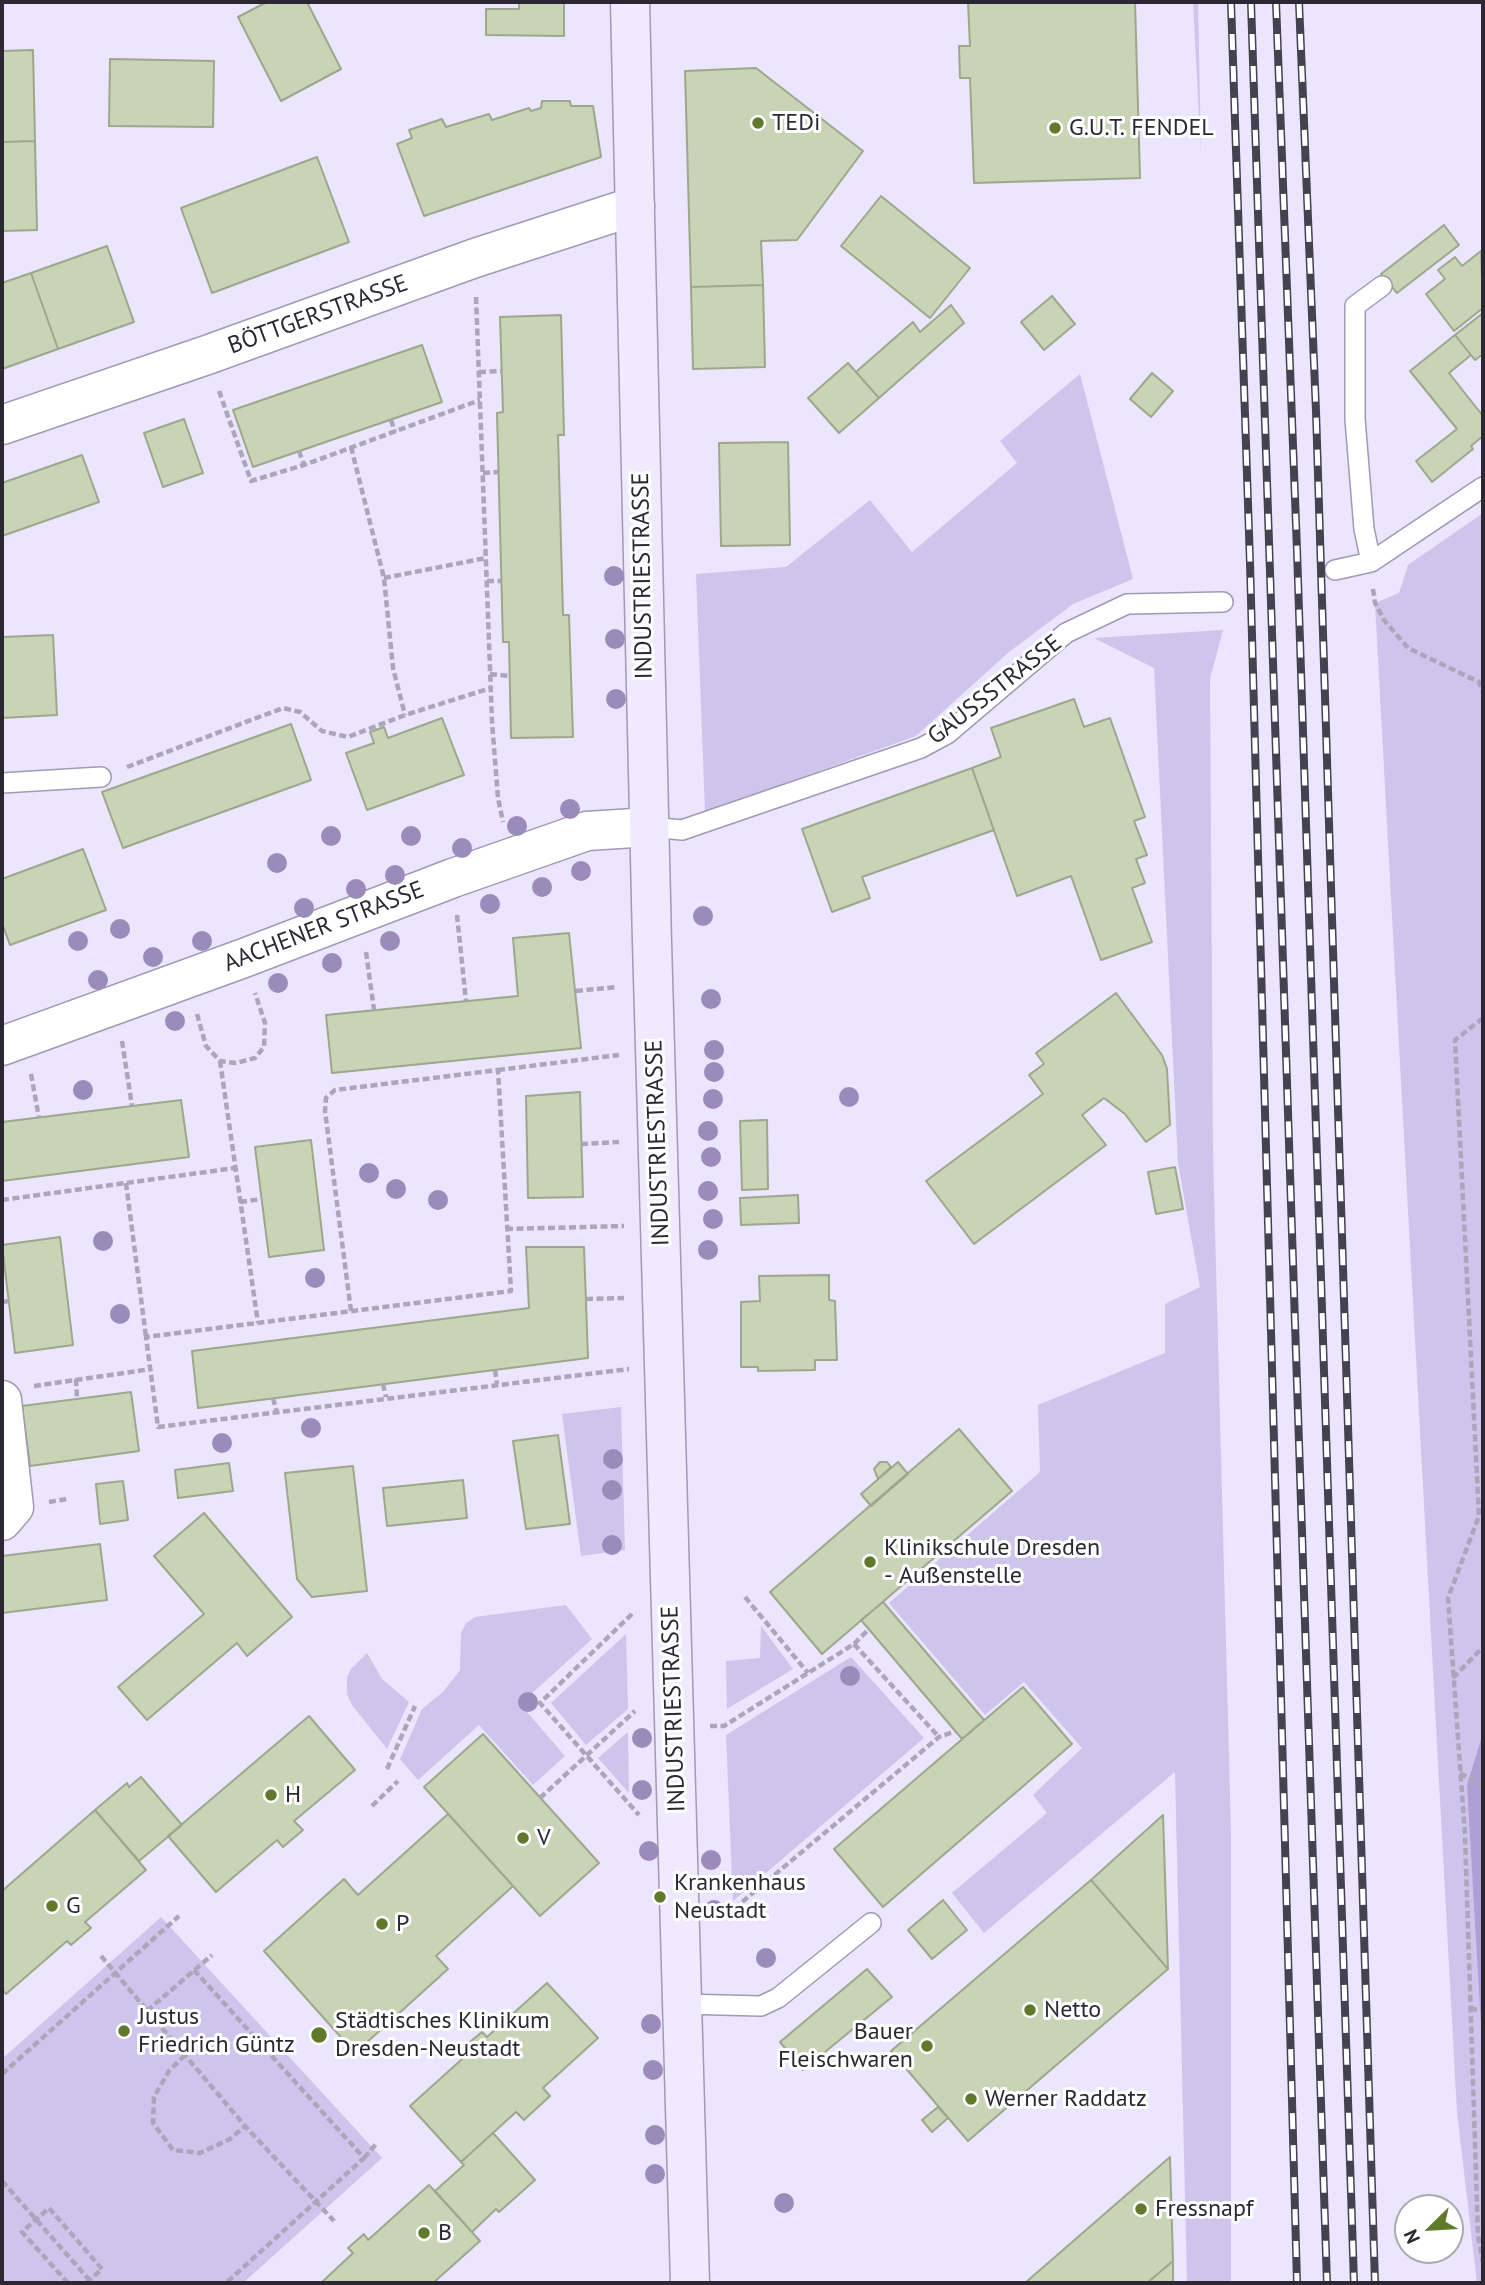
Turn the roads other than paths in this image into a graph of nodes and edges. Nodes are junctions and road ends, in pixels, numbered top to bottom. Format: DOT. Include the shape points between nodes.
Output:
graph roads {
  1 [pos="630,2"];
  2 [pos="635,206"];
  3 [pos="1382,286"];
  4 [pos="2,425"];
  5 [pos="1483,487"];
  6 [pos="1371,562"];
  7 [pos="1335,570"];
  8 [pos="1223,602"];
  9 [pos="101,777"];
  10 [pos="2,783"];
  11 [pos="649,827"];
  12 [pos="2,1046"];
  13 [pos="14,1394"];
  14 [pos="2,1521"];
  15 [pos="872,1923"];
  16 [pos="682,2004"];
  17 [pos="690,2283"];
  1 -- 2 [label="street, INDUSTRIESTRASSE"];
  2 -- 4 [label="street, BÖTTGERSTRASSE"];
  2 -- 11 [label="street, INDUSTRIESTRASSE"];
  3 -- 6 [label="lane" via="1355,306 1355,419"];
  5 -- 6 [label="lane"];
  6 -- 7 [label="lane"];
  8 -- 11 [label="lane, GAUSSSTRASSE" via="1127,604 1066,633 947,734 921,748 682,830"];
  9 -- 10 [label="lane"];
  11 -- 12 [label="street, AACHENER STRASSE" via="587,831"];
  11 -- 16 [label="street, INDUSTRIESTRASSE"];
  13 -- 14 [label="street" via="14,1507"];
  15 -- 16 [label="lane" via="778,1998 761,2006"];
  16 -- 17 [label="street, INDUSTRIESTRASSE"];
}
